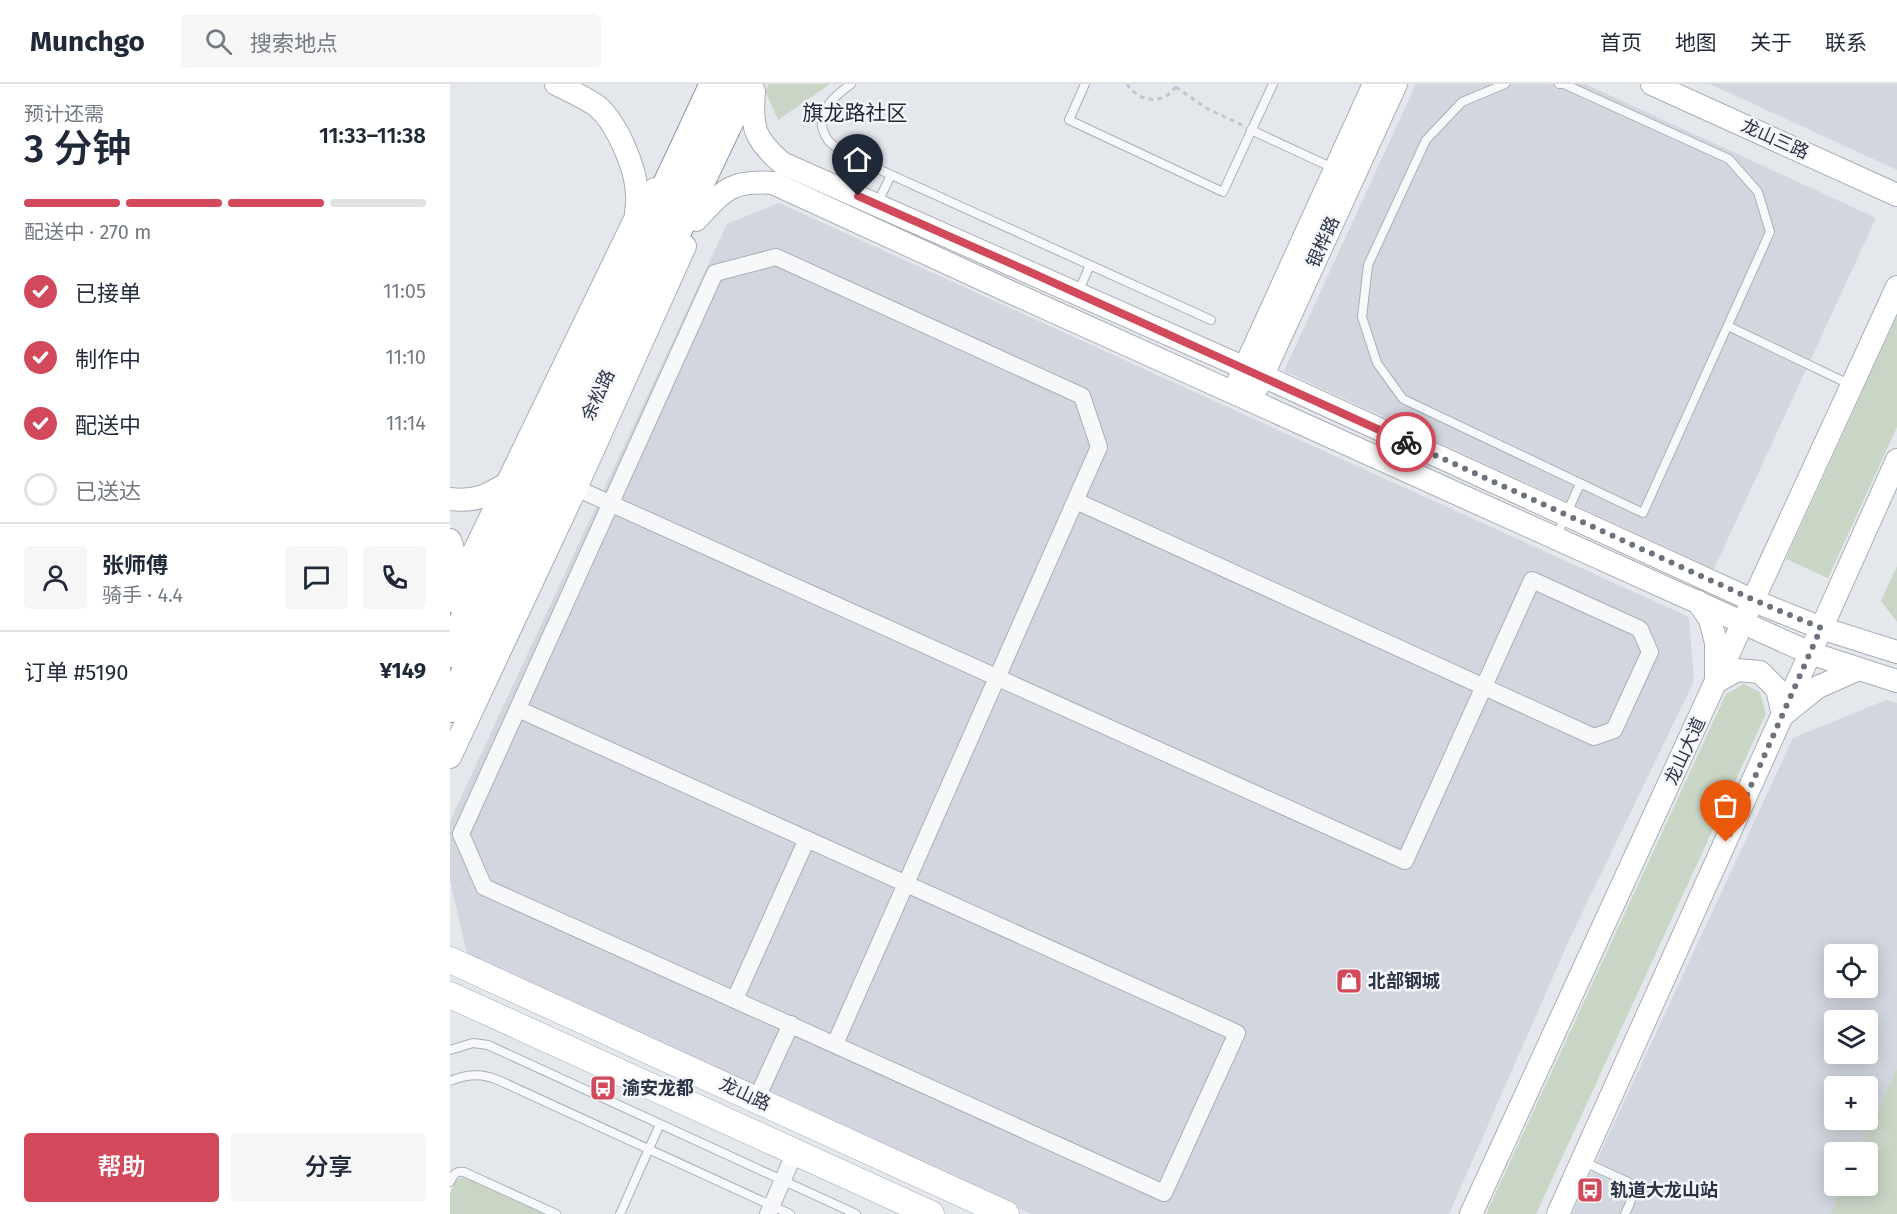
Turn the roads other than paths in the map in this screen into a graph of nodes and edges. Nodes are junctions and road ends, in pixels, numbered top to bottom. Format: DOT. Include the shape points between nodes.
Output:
graph roads {
  1 [pos="556,84"];
  2 [pos="715,84"];
  3 [pos="851,84"];
  4 [pos="1085,84"];
  5 [pos="1273,84"];
  6 [pos="1374,84"];
  7 [pos="1396,84"];
  8 [pos="1505,84"];
  9 [pos="1559,84"];
  10 [pos="1653,84"];
  11 [pos="752,86"];
  12 [pos="1251,130"];
  13 [pos="688,141"];
  14 [pos="1335,170"];
  15 [pos="891,175"];
  16 [pos="1897,195"];
  17 [pos="877,205"];
  18 [pos="636,217"];
  19 [pos="696,220"];
  20 [pos="1090,265"];
  21 [pos="1897,287"];
  22 [pos="1077,293"];
  23 [pos="1211,320"];
  24 [pos="1728,326"];
  25 [pos="1253,372"];
  26 [pos="1852,385"];
  27 [pos="1242,397"];
  28 [pos="1897,460"];
  29 [pos="508,483"];
  30 [pos="1580,484"];
  31 [pos="576,488"];
  32 [pos="450,499"];
  33 [pos="1076,501"];
  34 [pos="611,504"];
  35 [pos="1566,515"];
  36 [pos="1556,537"];
  37 [pos="450,540"];
  38 [pos="451,598"];
  39 [pos="1754,600"];
  40 [pos="1697,601"];
  41 [pos="1744,623"];
  42 [pos="1821,628"];
  43 [pos="450,652"];
  44 [pos="1897,652"];
  45 [pos="1810,653"];
  46 [pos="1859,669"];
  47 [pos="996,677"];
  48 [pos="1897,681"];
  49 [pos="1716,682"];
  50 [pos="1484,686"];
  51 [pos="450,707"];
  52 [pos="518,709"];
  53 [pos="1783,715"];
  54 [pos="450,757"];
  55 [pos="807,839"];
  56 [pos="905,884"];
  57 [pos="450,960"];
  58 [pos="450,995"];
  59 [pos="735,999"];
  60 [pos="791,1024"];
  61 [pos="834,1044"];
  62 [pos="450,1050"];
  63 [pos="450,1081"];
  64 [pos="756,1100"];
  65 [pos="660,1124"];
  66 [pos="649,1150"];
  67 [pos="795,1152"];
  68 [pos="1582,1161"];
  69 [pos="782,1180"];
  70 [pos="450,1182"];
  71 [pos="769,1210"];
  72 [pos="556,1214"];
  73 [pos="620,1214"];
  74 [pos="790,1214"];
  75 [pos="856,1214"];
  76 [pos="931,1214"];
  77 [pos="1006,1214"];
  78 [pos="1471,1214"];
  79 [pos="1558,1214"];
  80 [pos="1625,1214"];
  1 -- 18 [label="main road" via="599,108 614,128 634,172"];
  2 -- 13 [label="highway, 余松路"];
  3 -- 15 [label="lane" via="824,109 822,126 828,140 843,153"];
  4 -- 12 [label="lane" via="1068,120 1223,192"];
  5 -- 12 [label="lane"];
  6 -- 14 [label="main road, 银桦路"];
  7 -- 25 [label="main road, 银桦路"];
  8 -- 30 [label="lane" via="1462,102 1426,140 1368,265 1362,317 1377,363 1403,399"];
  9 -- 24 [label="lane" via="1729,159 1758,192 1770,232"];
  10 -- 16 [label="main road, 龙山三路"];
  11 -- 17 [label="main road" via="752,118 767,150 782,163"];
  11 -- 19 [label="main road"];
  11 -- 51 [label="highway, 余松路"];
  12 -- 14 [label="lane"];
  13 -- 18 [label="main road"];
  13 -- 43 [label="highway, 余松路"];
  14 -- 25 [label="main road, 银桦路"];
  15 -- 17 [label="lane"];
  15 -- 20 [label="lane"];
  17 -- 22 [label="main road"];
  18 -- 29 [label="main road"];
  19 -- 27 [label="main road" via="720,194 735,185 773,183"];
  19 -- 31 [label="main road"];
  20 -- 22 [label="lane"];
  20 -- 23 [label="lane"];
  21 -- 26 [label="main road, 龙山大道"];
  22 -- 25 [label="main road"];
  24 -- 26 [label="lane"];
  24 -- 30 [label="lane" via="1643,513"];
  25 -- 27 [label="main road, 银桦路"];
  25 -- 35 [label="main road"];
  26 -- 39 [label="main road, 龙山大道"];
  27 -- 36 [label="main road"];
  28 -- 42 [label="main road"];
  29 -- 32 [label="main road" via="475,500"];
  29 -- 38 [label="main road"];
  30 -- 35 [label="lane"];
  31 -- 34 [label="street"];
  31 -- 54 [label="main road"];
  33 -- 34 [label="street" via="1099,447 1082,396 776,256 716,273"];
  33 -- 47 [label="street"];
  33 -- 50 [label="street"];
  34 -- 47 [label="street"];
  34 -- 52 [label="street"];
  35 -- 36 [label="lane"];
  35 -- 39 [label="main road"];
  36 -- 40 [label="main road"];
  37 -- 38 [label="main road" via="456,568"];
  39 -- 41 [label="main road, 龙山大道"];
  39 -- 42 [label="main road"];
  40 -- 41 [label="main road"];
  40 -- 49 [label="main road" via="1710,619 1716,643"];
  41 -- 45 [label="main road"];
  41 -- 49 [label="main road, 龙山大道"];
  42 -- 44 [label="main road"];
  42 -- 45 [label="main road"];
  45 -- 46 [label="main road"];
  45 -- 53 [label="main road"];
  46 -- 48 [label="main road"];
  46 -- 53 [label="main road" via="1818,687"];
  47 -- 50 [label="street" via="1405,861"];
  47 -- 56 [label="street"];
  49 -- 53 [label="main road" via="1737,670 1760,672 1777,688"];
  49 -- 78 [label="main road, 龙山大道"];
  50 -- 50 [label="street" via="1532,580 1640,629 1650,652 1614,730 1594,737"];
  52 -- 55 [label="street"];
  52 -- 59 [label="street" via="461,834 484,887"];
  53 -- 68 [label="main road"];
  55 -- 56 [label="street"];
  55 -- 59 [label="street"];
  56 -- 61 [label="street"];
  56 -- 61 [label="street" via="1236,1033 1164,1193"];
  57 -- 64 [label="main road, 龙山路"];
  58 -- 67 [label="main road, 龙山路"];
  59 -- 60 [label="street"];
  60 -- 61 [label="street"];
  60 -- 64 [label="street"];
  62 -- 65 [label="lane" via="474,1043 488,1045"];
  63 -- 66 [label="lane" via="474,1075 492,1077"];
  64 -- 77 [label="main road, 龙山路"];
  65 -- 66 [label="lane"];
  65 -- 69 [label="lane"];
  66 -- 71 [label="lane"];
  66 -- 73 [label="lane"];
  67 -- 69 [label="street"];
  67 -- 76 [label="main road, 龙山路"];
  68 -- 79 [label="main road"];
  68 -- 80 [label="lane" via="1632,1186 1633,1197"];
  69 -- 71 [label="street"];
  69 -- 75 [label="lane"];
  70 -- 72 [label="lane" via="453,1175 464,1172"];
  71 -- 74 [label="lane"];
}
